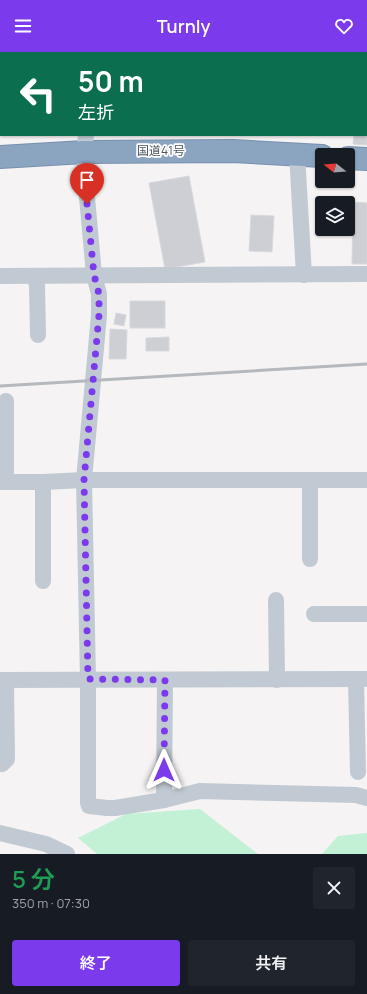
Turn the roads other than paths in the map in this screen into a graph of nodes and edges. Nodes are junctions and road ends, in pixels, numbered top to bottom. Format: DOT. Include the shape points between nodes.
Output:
graph roads {
  1 [pos="85,143"];
  2 [pos="298,154"];
  3 [pos="315,155"];
  4 [pos="0,158"];
  5 [pos="355,158"];
  6 [pos="367,159"];
  7 [pos="367,274"];
  8 [pos="94,275"];
  9 [pos="304,275"];
  10 [pos="0,276"];
  11 [pos="34,276"];
  12 [pos="38,334"];
  13 [pos="6,401"];
  14 [pos="84,480"];
  15 [pos="310,480"];
  16 [pos="367,480"];
  17 [pos="3,482"];
  18 [pos="43,482"];
  19 [pos="310,559"];
  20 [pos="43,581"];
  21 [pos="276,600"];
  22 [pos="314,614"];
  23 [pos="367,614"];
  24 [pos="88,679"];
  25 [pos="3,680"];
  26 [pos="165,680"];
  27 [pos="277,680"];
  28 [pos="361,680"];
  29 [pos="0,764"];
  30 [pos="358,772"];
  31 [pos="367,798"];
  32 [pos="164,800"];
  33 [pos="0,833"];
  34 [pos="67,854"];
  1 -- 2 [label="highway, 国道41号"];
  1 -- 4 [label="highway, 国道41号"];
  1 -- 8 [label="street" via="85,175"];
  2 -- 3 [label="highway, 国道41号"];
  2 -- 9 [label="street"];
  5 -- 6 [label="highway"];
  7 -- 9 [label="street"];
  8 -- 9 [label="street"];
  8 -- 11 [label="street"];
  8 -- 14 [label="street" via="99,294 99,315"];
  10 -- 11 [label="street"];
  11 -- 12 [label="street" via="37,285"];
  13 -- 17 [label="street"];
  14 -- 15 [label="street"];
  14 -- 18 [label="street"];
  14 -- 24 [label="street"];
  15 -- 16 [label="street"];
  15 -- 19 [label="street"];
  17 -- 18 [label="street"];
  18 -- 20 [label="street"];
  21 -- 27 [label="street"];
  22 -- 23 [label="street"];
  24 -- 25 [label="street"];
  24 -- 26 [label="street"];
  24 -- 32 [label="street" via="88,803 90,806 107,808"];
  25 -- 29 [label="street" via="7,759"];
  26 -- 27 [label="street"];
  26 -- 32 [label="street"];
  27 -- 28 [label="street"];
  28 -- 30 [label="street"];
  31 -- 32 [label="street" via="356,795 200,791"];
  33 -- 34 [label="street" via="46,844"];
}
